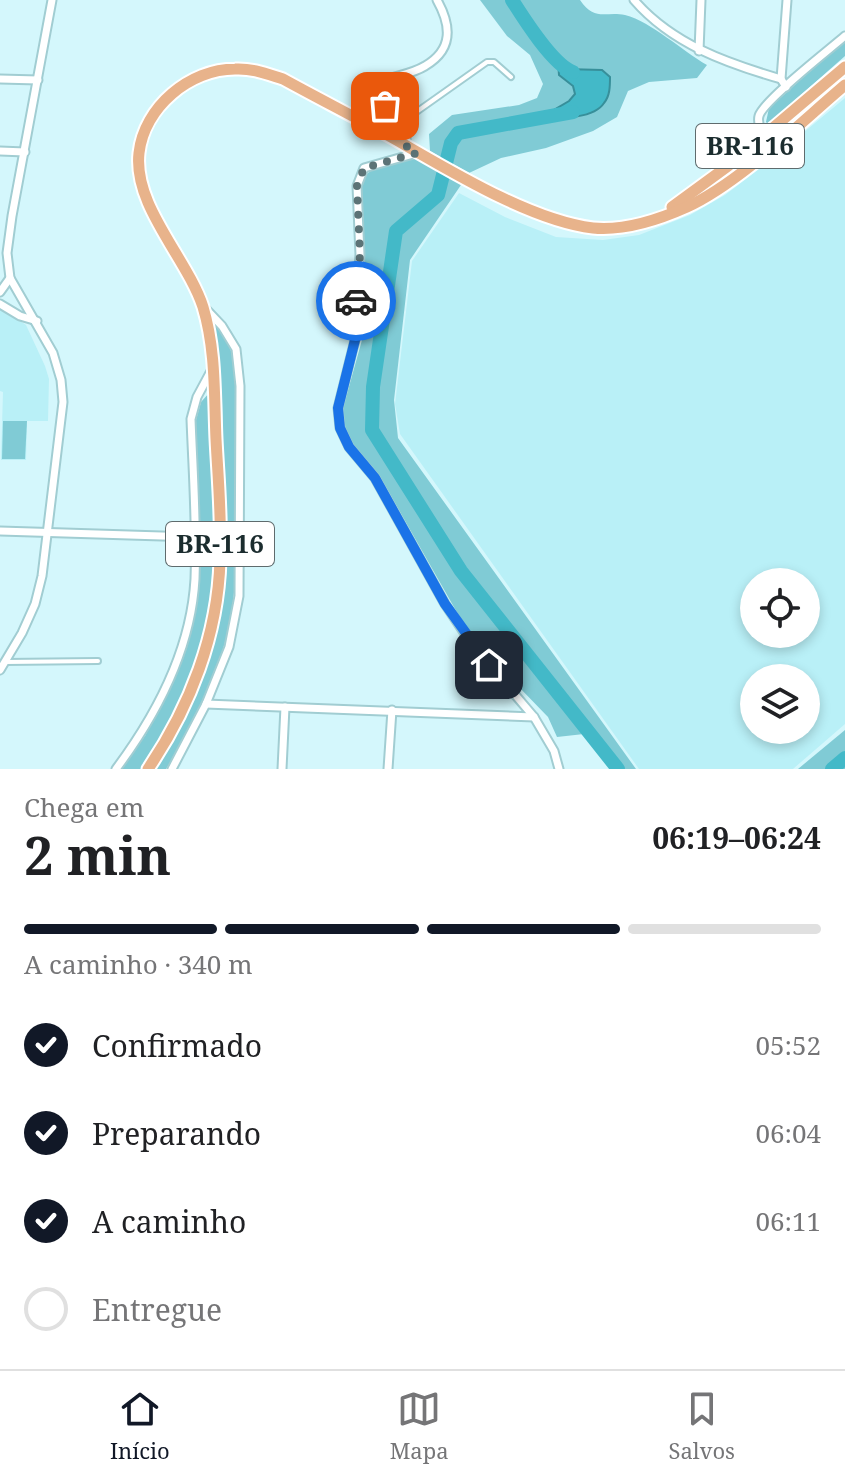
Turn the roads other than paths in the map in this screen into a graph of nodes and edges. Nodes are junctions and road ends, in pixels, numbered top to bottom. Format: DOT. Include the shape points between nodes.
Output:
graph roads {
  1 [pos="52,0"];
  2 [pos="437,0"];
  3 [pos="634,0"];
  4 [pos="701,0"];
  5 [pos="787,0"];
  6 [pos="845,36"];
  7 [pos="699,51"];
  8 [pos="845,67"];
  9 [pos="511,77"];
  10 [pos="0,79"];
  11 [pos="781,79"];
  12 [pos="38,80"];
  13 [pos="845,85"];
  14 [pos="786,87"];
  15 [pos="405,120"];
  16 [pos="763,135"];
  17 [pos="406,146"];
  18 [pos="0,151"];
  19 [pos="25,152"];
  20 [pos="419,154"];
  21 [pos="651,220"];
  22 [pos="10,278"];
  23 [pos="0,292"];
  24 [pos="0,304"];
  25 [pos="202,306"];
  26 [pos="37,321"];
  27 [pos="213,367"];
  28 [pos="0,531"];
  29 [pos="48,532"];
  30 [pos="194,537"];
  31 [pos="98,661"];
  32 [pos="2,666"];
  33 [pos="206,704"];
  34 [pos="285,707"];
  35 [pos="392,710"];
  36 [pos="534,717"];
  37 [pos="116,769"];
  38 [pos="148,769"];
  39 [pos="172,769"];
  40 [pos="282,769"];
  41 [pos="388,769"];
  42 [pos="559,769"];
  1 -- 12 [label="street"];
  2 -- 15 [label="street" via="450,29 443,51 425,66 371,86 376,99"];
  3 -- 7 [label="street"];
  4 -- 7 [label="street"];
  5 -- 11 [label="street"];
  6 -- 14 [label="street"];
  7 -- 11 [label="street"];
  8 -- 16 [label="main road, BR-116"];
  9 -- 15 [label="lane" via="487,62"];
  10 -- 12 [label="street"];
  11 -- 14 [label="street"];
  12 -- 19 [label="street"];
  13 -- 21 [label="main road, BR-116" via="713,192"];
  14 -- 16 [label="street" via="759,116"];
  15 -- 17 [label="street"];
  16 -- 21 [label="main road, BR-116" via="692,194"];
  17 -- 20 [label="main road, BR-116"];
  17 -- 25 [label="main road, BR-116" via="283,79 258,71 221,70 175,92 147,128 138,169 143,190"];
  18 -- 19 [label="street"];
  19 -- 22 [label="street" via="7,253"];
  20 -- 21 [label="main road, BR-116" via="530,210 574,225 623,227"];
  20 -- 36 [label="street" via="364,168 359,176 359,324 338,408 340,428 471,643"];
  22 -- 23 [label="street"];
  22 -- 26 [label="street"];
  24 -- 26 [label="street"];
  25 -- 27 [label="main road, BR-116"];
  25 -- 33 [label="street" via="236,349 240,386 239,596 229,647"];
  26 -- 29 [label="street" via="53,353 63,402"];
  27 -- 30 [label="street" via="191,419"];
  27 -- 38 [label="main road, BR-116" via="220,560 216,607 195,680"];
  28 -- 29 [label="street"];
  29 -- 30 [label="street"];
  29 -- 32 [label="street" via="35,604"];
  30 -- 37 [label="street" via="195,582 182,647 141,735"];
  31 -- 32 [label="lane"];
  33 -- 34 [label="street"];
  33 -- 39 [label="street"];
  34 -- 35 [label="street"];
  34 -- 40 [label="street"];
  35 -- 36 [label="street"];
  35 -- 41 [label="street"];
  36 -- 42 [label="street"];
}
